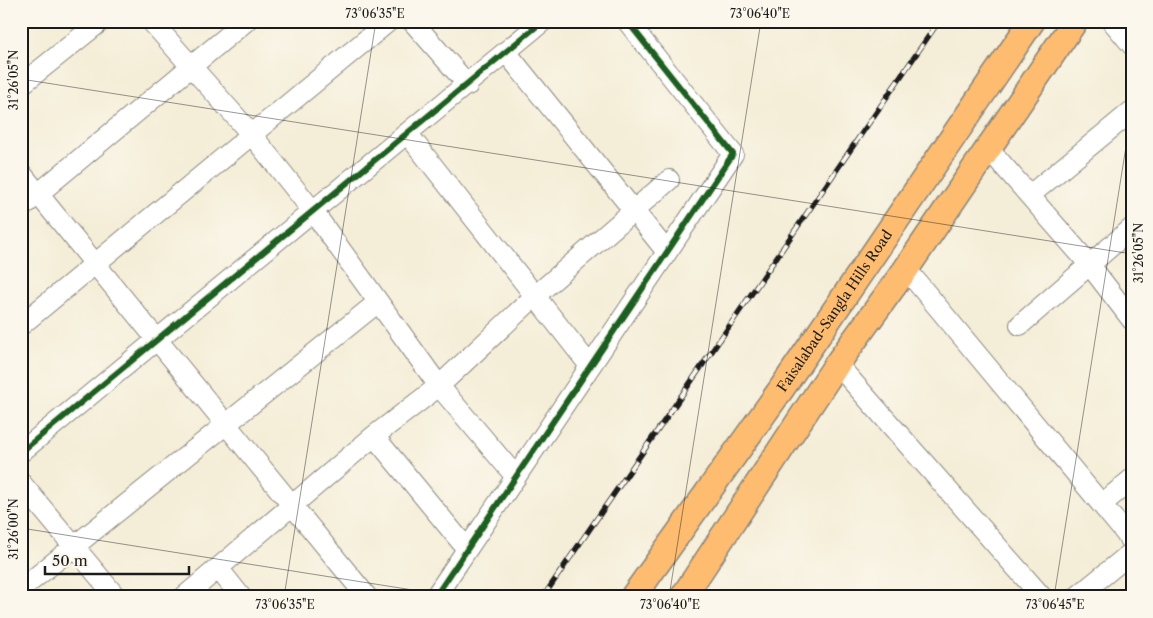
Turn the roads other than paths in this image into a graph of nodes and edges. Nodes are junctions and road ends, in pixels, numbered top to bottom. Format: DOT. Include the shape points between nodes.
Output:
graph roads {
  1 [pos="101,21"];
  2 [pos="152,21"];
  3 [pos="246,21"];
  4 [pos="389,21"];
  5 [pos="412,21"];
  6 [pos="543,21"];
  7 [pos="627,21"];
  8 [pos="1032,21"];
  9 [pos="1075,21"];
  10 [pos="1112,21"];
  11 [pos="1132,45"];
  12 [pos="506,52"];
  13 [pos="191,66"];
  14 [pos="21,85"];
  15 [pos="468,85"];
  16 [pos="1132,111"];
  17 [pos="407,133"];
  18 [pos="252,135"];
  19 [pos="988,148"];
  20 [pos="21,174"];
  21 [pos="669,180"];
  22 [pos="38,194"];
  23 [pos="1030,195"];
  24 [pos="21,208"];
  25 [pos="312,210"];
  26 [pos="634,210"];
  27 [pos="1132,228"];
  28 [pos="668,252"];
  29 [pos="95,264"];
  30 [pos="1089,264"];
  31 [pos="906,270"];
  32 [pos="535,296"];
  33 [pos="377,303"];
  34 [pos="1132,320"];
  35 [pos="1020,324"];
  36 [pos="21,325"];
  37 [pos="157,340"];
  38 [pos="837,364"];
  39 [pos="590,366"];
  40 [pos="439,386"];
  41 [pos="227,426"];
  42 [pos="374,436"];
  43 [pos="21,452"];
  44 [pos="516,477"];
  45 [pos="1132,480"];
  46 [pos="21,483"];
  47 [pos="1102,504"];
  48 [pos="291,505"];
  49 [pos="1132,541"];
  50 [pos="74,547"];
  51 [pos="467,549"];
  52 [pos="1132,552"];
  53 [pos="218,568"];
  54 [pos="21,589"];
  55 [pos="116,597"];
  56 [pos="184,597"];
  57 [pos="241,597"];
  58 [pos="366,597"];
  59 [pos="435,597"];
  60 [pos="633,597"];
  61 [pos="683,597"];
  62 [pos="1042,597"];
  63 [pos="1077,597"];
  1 -- 14 [label="street"];
  2 -- 13 [label="street"];
  3 -- 13 [label="street"];
  4 -- 18 [label="street"];
  5 -- 15 [label="street"];
  6 -- 12 [label="street"];
  7 -- 28 [label="street" via="733,154"];
  8 -- 60 [label="main road, Faisalabad-Sangla Hills Road" via="782,388"];
  9 -- 19 [label="main road"];
  10 -- 11 [label="street"];
  12 -- 15 [label="street"];
  12 -- 26 [label="street"];
  13 -- 18 [label="street"];
  13 -- 22 [label="street"];
  15 -- 17 [label="street"];
  16 -- 23 [label="street"];
  17 -- 25 [label="street"];
  17 -- 32 [label="street"];
  18 -- 25 [label="street"];
  18 -- 29 [label="street"];
  19 -- 23 [label="street"];
  19 -- 31 [label="main road"];
  20 -- 22 [label="street"];
  21 -- 26 [label="street"];
  22 -- 24 [label="street"];
  22 -- 29 [label="street"];
  23 -- 30 [label="street"];
  25 -- 33 [label="street"];
  25 -- 37 [label="street"];
  26 -- 28 [label="street"];
  26 -- 32 [label="street"];
  27 -- 30 [label="street"];
  28 -- 39 [label="street"];
  29 -- 36 [label="street"];
  29 -- 37 [label="street"];
  30 -- 34 [label="street"];
  30 -- 35 [label="street"];
  31 -- 38 [label="main road"];
  31 -- 47 [label="street"];
  32 -- 39 [label="street"];
  32 -- 40 [label="street"];
  33 -- 40 [label="street"];
  33 -- 41 [label="street"];
  37 -- 41 [label="street"];
  37 -- 43 [label="street"];
  38 -- 61 [label="main road"];
  38 -- 62 [label="street"];
  39 -- 44 [label="street"];
  40 -- 42 [label="street"];
  40 -- 44 [label="street"];
  41 -- 48 [label="street"];
  41 -- 50 [label="street"];
  42 -- 48 [label="street"];
  42 -- 51 [label="street"];
  44 -- 51 [label="street"];
  45 -- 47 [label="street"];
  46 -- 50 [label="street"];
  47 -- 49 [label="street"];
  48 -- 53 [label="street"];
  48 -- 58 [label="street"];
  50 -- 54 [label="street"];
  50 -- 55 [label="street"];
  51 -- 59 [label="street"];
  52 -- 63 [label="street"];
  53 -- 56 [label="street"];
  53 -- 57 [label="street"];
}
